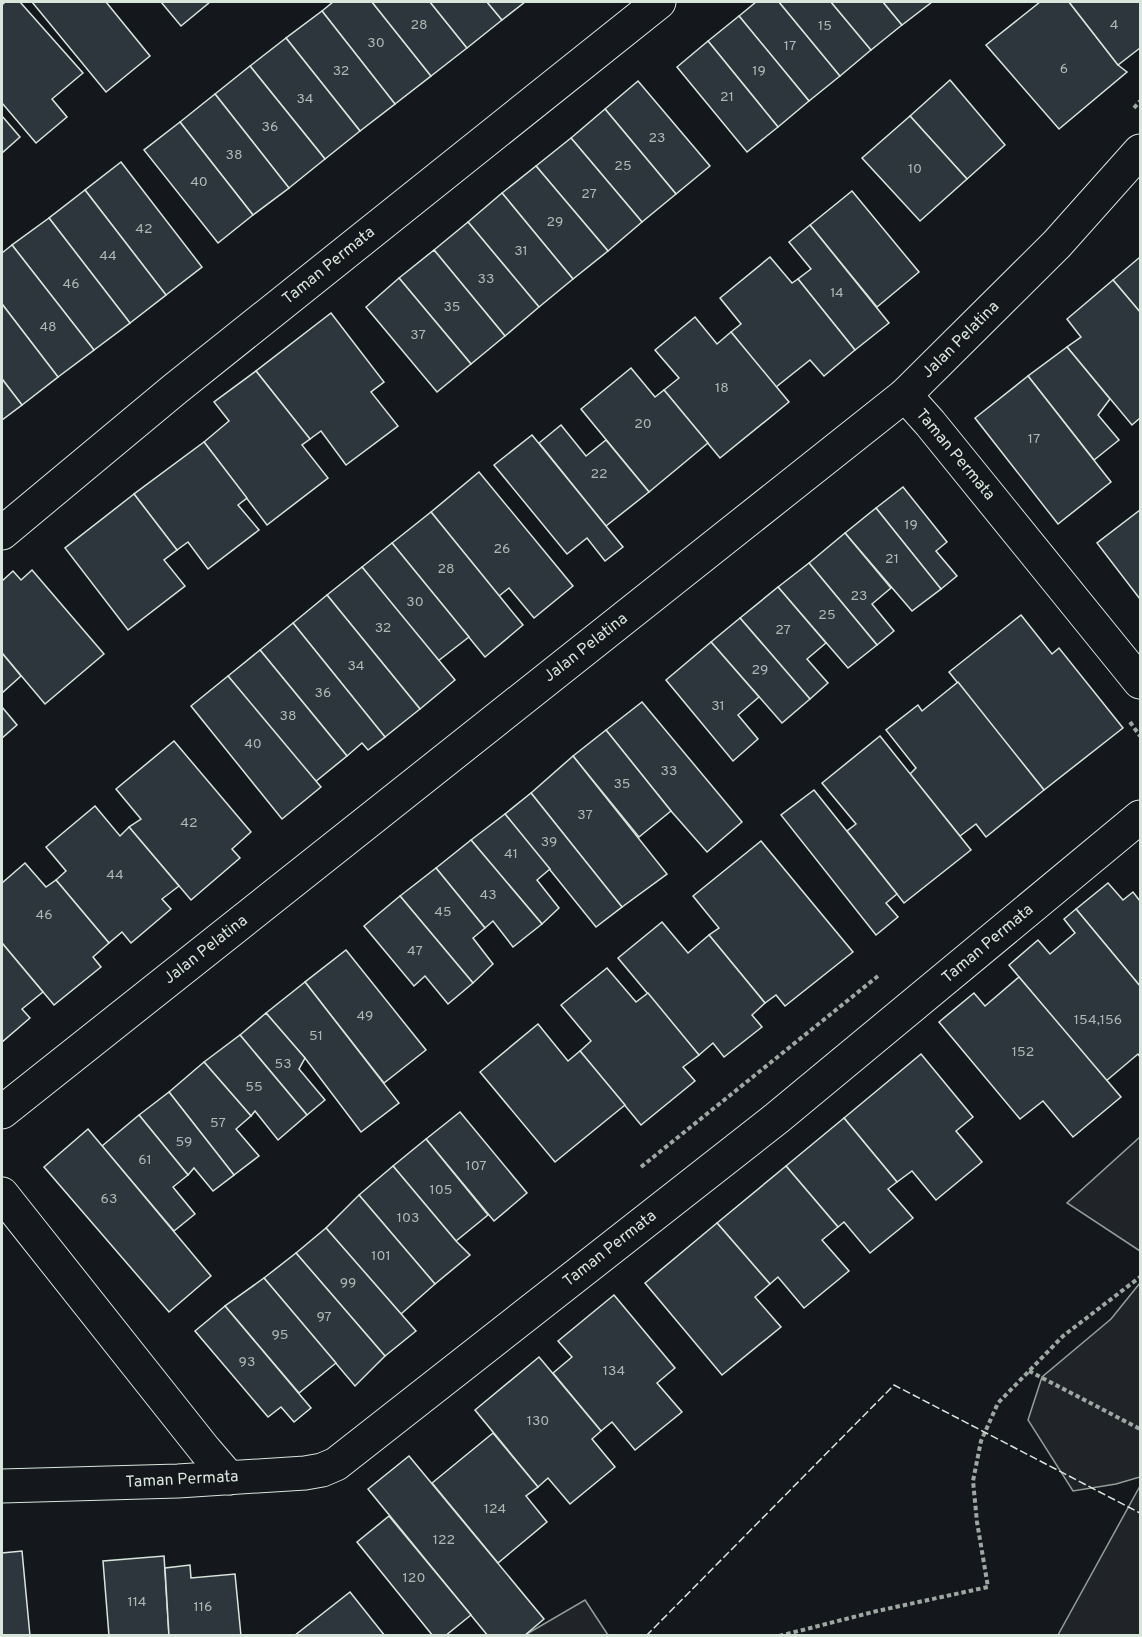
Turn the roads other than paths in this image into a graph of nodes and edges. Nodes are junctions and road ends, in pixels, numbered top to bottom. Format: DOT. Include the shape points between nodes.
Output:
graph roads {
  1 [pos="659,2"];
  2 [pos="1140,151"];
  3 [pos="905,395"];
  4 [pos="2,533"];
  5 [pos="1140,682"];
  6 [pos="1140,817"];
  7 [pos="2,1112"];
  8 [pos="2,1194"];
  9 [pos="229,1478"];
  10 [pos="2,1486"];
  1 -- 4 [label="street, Taman Permata"];
  2 -- 3 [label="street, Jalan Pelatina" via="1057,244"];
  3 -- 5 [label="street, Taman Permata"];
  3 -- 7 [label="street, Jalan Pelatina"];
  6 -- 9 [label="street, Taman Permata" via="777,1118 336,1464 305,1473"];
  8 -- 9 [label="street"];
  9 -- 10 [label="street, Taman Permata"];
}
